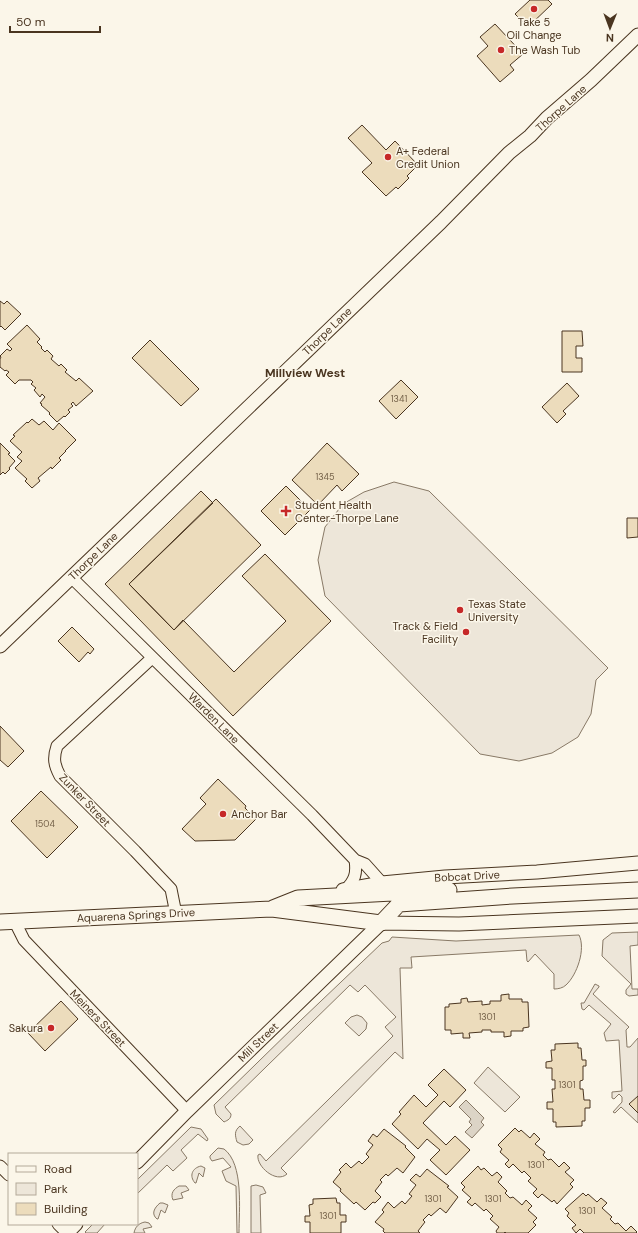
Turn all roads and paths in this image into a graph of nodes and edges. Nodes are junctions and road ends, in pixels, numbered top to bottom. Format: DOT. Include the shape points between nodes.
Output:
graph roads {
  1 [pos="638,35"];
  2 [pos="71,577"];
  3 [pos="0,646"];
  4 [pos="152,658"];
  5 [pos="355,860"];
  6 [pos="638,863"];
  7 [pos="382,883"];
  8 [pos="346,890"];
  9 [pos="638,890"];
  10 [pos="514,896"];
  11 [pos="298,898"];
  12 [pos="272,909"];
  13 [pos="176,914"];
  14 [pos="638,916"];
  15 [pos="7,922"];
  16 [pos="381,923"];
  17 [pos="187,1111"];
  18 [pos="138,1161"];
  19 [pos="0,1166"];
  20 [pos="8,1174"];
  21 [pos="59,1225"];
  22 [pos="75,1225"];
  23 [pos="67,1233"];
  1 -- 2 [label="street, Thorpe Lane" via="509,154"];
  2 -- 3 [label="street, Thorpe Lane"];
  2 -- 4 [label="street, Warden Lane"];
  4 -- 5 [label="street, Warden Lane"];
  4 -- 13 [label="street, Zunker Street" via="57,746 54,761 60,776 171,890"];
  5 -- 7 [label="street, Warden Lane" via="365,864"];
  5 -- 8 [label="street" via="354,880"];
  6 -- 7 [label="street, Bobcat Drive"];
  7 -- 8 [label="street, Bobcat Drive"];
  8 -- 11 [label="street, Bobcat Drive"];
  9 -- 10 [label="main road, Aquarena Springs Drive"];
  10 -- 11 [label="main road, Aquarena Springs Drive" via="465,890"];
  10 -- 16 [label="main road, Aquarena Springs Drive" via="399,904"];
  11 -- 12 [label="main road, Aquarena Springs Drive"];
  12 -- 13 [label="main road, Aquarena Springs Drive"];
  12 -- 16 [label="main road, Aquarena Springs Drive"];
  13 -- 15 [label="main road, Aquarena Springs Drive"];
  14 -- 16 [label="street" via="459,924"];
  15 -- 17 [label="street, Meiners Street"];
  16 -- 17 [label="street, Mill Street"];
  17 -- 18 [label="street, Mill Street"];
  19 -- 20 [label="street"];
  21 -- 23 [label="street"];
  22 -- 23 [label="street"];
}
